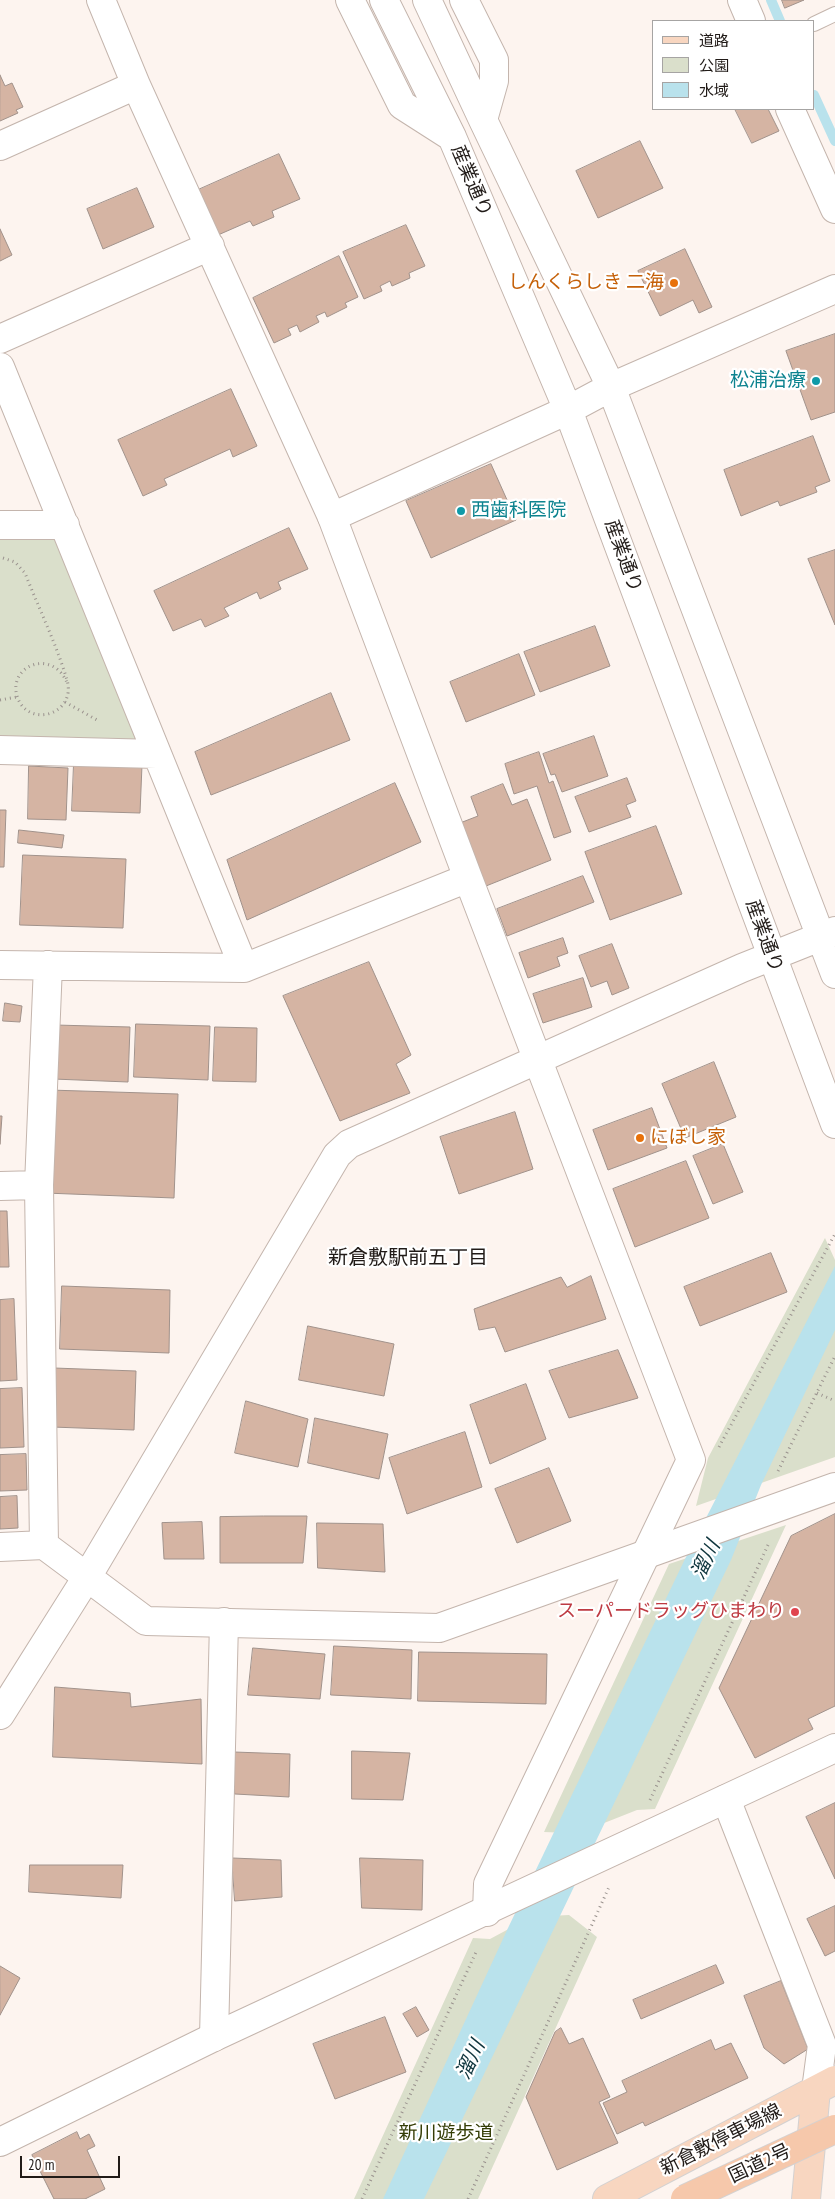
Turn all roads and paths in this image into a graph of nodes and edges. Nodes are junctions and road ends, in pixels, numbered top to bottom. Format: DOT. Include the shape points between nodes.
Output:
graph roads {
  1 [pos="101,0"];
  2 [pos="350,0"];
  3 [pos="384,0"];
  4 [pos="427,0"];
  5 [pos="464,0"];
  6 [pos="742,0"];
  7 [pos="835,14"];
  8 [pos="751,20"];
  9 [pos="815,24"];
  10 [pos="136,85"];
  11 [pos="790,110"];
  12 [pos="483,120"];
  13 [pos="452,137"];
  14 [pos="0,146"];
  15 [pos="835,209"];
  16 [pos="210,246"];
  17 [pos="835,289"];
  18 [pos="0,339"];
  19 [pos="0,367"];
  20 [pos="611,386"];
  21 [pos="568,410"];
  22 [pos="332,517"];
  23 [pos="0,525"];
  24 [pos="65,525"];
  25 [pos="0,557"];
  26 [pos="68,685"];
  27 [pos="17,698"];
  28 [pos="0,700"];
  29 [pos="0,750"];
  30 [pos="157,754"];
  31 [pos="468,878"];
  32 [pos="828,934"];
  33 [pos="771,957"];
  34 [pos="0,964"];
  35 [pos="48,965"];
  36 [pos="244,968"];
  37 [pos="835,974"];
  38 [pos="539,1059"];
  39 [pos="835,1124"];
  40 [pos="39,1185"];
  41 [pos="0,1186"];
  42 [pos="835,1234"];
  43 [pos="835,1356"];
  44 [pos="817,1393"];
  45 [pos="835,1401"];
  46 [pos="717,1450"];
  47 [pos="778,1471"];
  48 [pos="835,1487"];
  49 [pos="44,1545"];
  50 [pos="0,1547"];
  51 [pos="646,1553"];
  52 [pos="87,1576"];
  53 [pos="224,1622"];
  54 [pos="0,1714"];
  55 [pos="835,1748"];
  56 [pos="726,1799"];
  57 [pos="486,1912"];
  58 [pos="478,1949"];
  59 [pos="214,2037"];
  60 [pos="825,2085"];
  61 [pos="835,2129"];
  62 [pos="0,2142"];
  63 [pos="362,2199"];
  64 [pos="607,2199"];
  65 [pos="685,2199"];
  66 [pos="806,2199"];
  1 -- 10 [label="street"];
  2 -- 13 [label="street" via="402,105"];
  3 -- 13 [label="street, 産業通り"];
  4 -- 12 [label="street, 産業通り"];
  5 -- 12 [label="street" via="494,60 494,81"];
  6 -- 8 [label="street"];
  7 -- 9 [label="lane"];
  10 -- 14 [label="street"];
  10 -- 16 [label="street"];
  11 -- 15 [label="street"];
  12 -- 20 [label="street, 産業通り"];
  13 -- 21 [label="street, 産業通り"];
  16 -- 18 [label="street"];
  16 -- 22 [label="street"];
  17 -- 20 [label="street"];
  19 -- 24 [label="street"];
  20 -- 21 [label="street"];
  20 -- 32 [label="street, 産業通り"];
  21 -- 22 [label="street"];
  21 -- 33 [label="street, 産業通り"];
  22 -- 31 [label="street"];
  23 -- 24 [label="street"];
  24 -- 30 [label="street"];
  25 -- 26 [label="path" via="15,562 25,573 59,654"];
  26 -- 27 [label="path" via="65,702 52,714 35,715"];
  26 -- 27 [label="path" via="60,670 52,665 35,664 27,668 17,681"];
  27 -- 28 [label="path"];
  29 -- 30 [label="street"];
  30 -- 36 [label="street"];
  31 -- 36 [label="street"];
  31 -- 38 [label="street"];
  32 -- 33 [label="street"];
  32 -- 37 [label="street, 産業通り"];
  33 -- 38 [label="street"];
  33 -- 39 [label="street, 産業通り"];
  34 -- 35 [label="street"];
  35 -- 36 [label="street"];
  35 -- 40 [label="street"];
  38 -- 51 [label="street" via="691,1460"];
  38 -- 52 [label="street" via="349,1144 337,1155"];
  40 -- 41 [label="street"];
  40 -- 49 [label="street"];
  42 -- 46 [label="path"];
  43 -- 44 [label="path"];
  44 -- 45 [label="path"];
  44 -- 47 [label="path"];
  48 -- 51 [label="street"];
  49 -- 50 [label="street"];
  49 -- 52 [label="street"];
  51 -- 53 [label="street" via="440,1628"];
  51 -- 57 [label="street" via="488,1884"];
  52 -- 53 [label="street" via="146,1621"];
  52 -- 54 [label="street"];
  53 -- 59 [label="street"];
  55 -- 56 [label="street"];
  56 -- 57 [label="street"];
  56 -- 60 [label="street" via="822,2045"];
  57 -- 59 [label="street"];
  58 -- 63 [label="path"];
  59 -- 62 [label="street"];
  60 -- 64 [label="main road, 新倉敷停車場線"];
  60 -- 66 [label="main road"];
  61 -- 65 [label="highway, 国道2号, bridge"];
}
